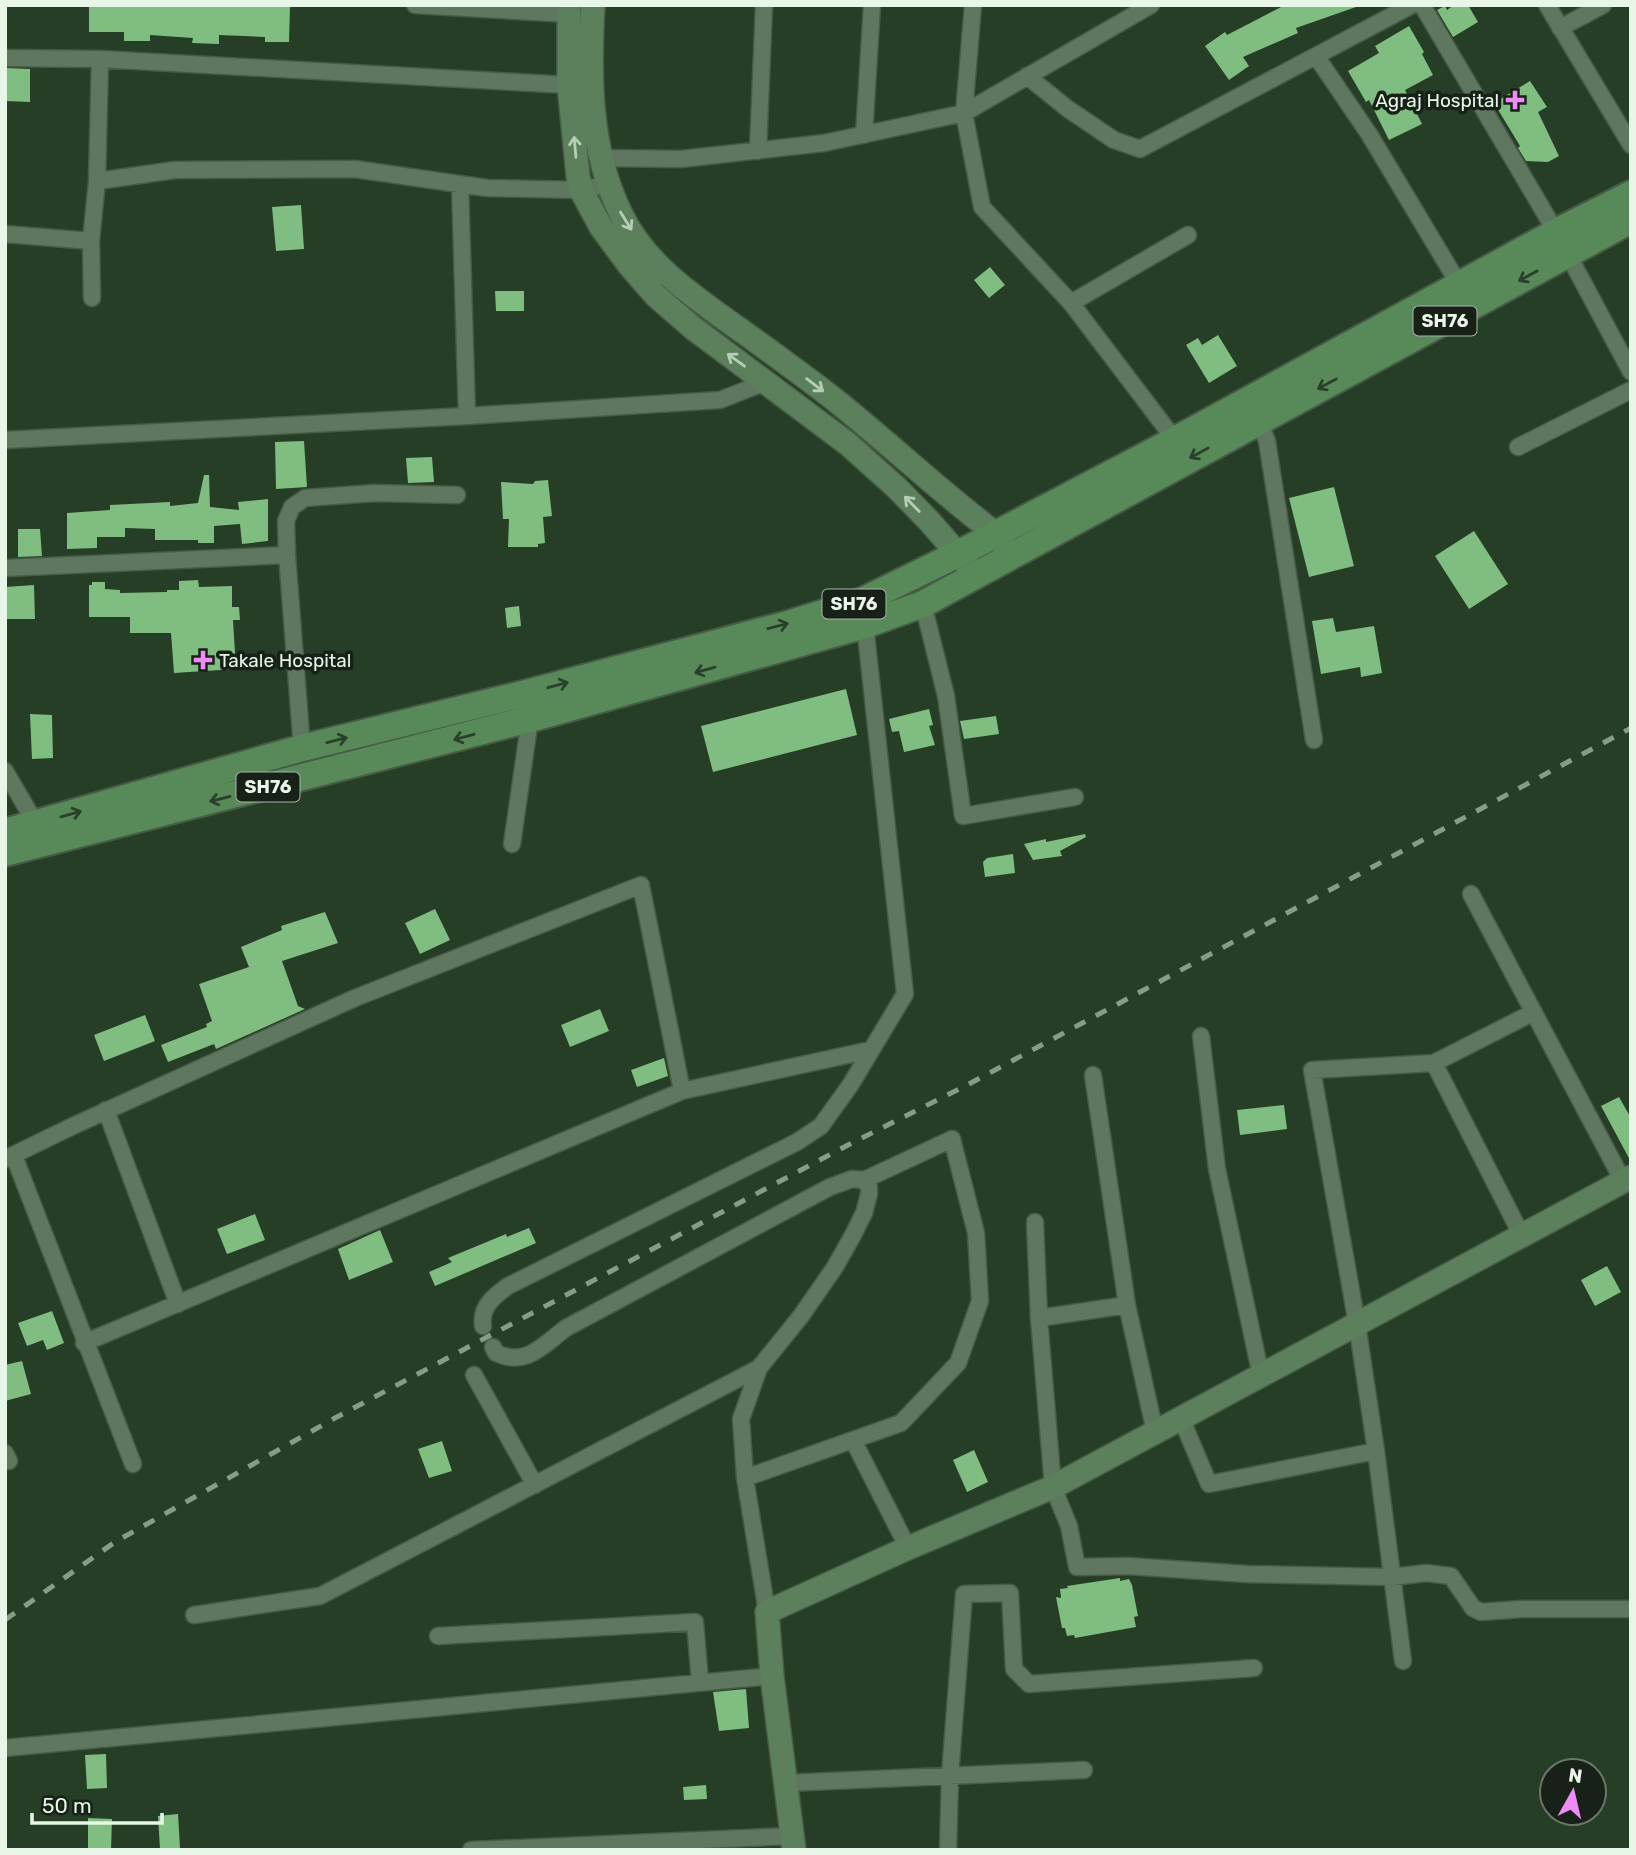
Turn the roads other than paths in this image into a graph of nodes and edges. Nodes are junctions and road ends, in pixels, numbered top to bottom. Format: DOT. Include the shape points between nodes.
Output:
graph roads {
  1 [pos="415,5"];
  2 [pos="593,5"];
  3 [pos="764,5"];
  4 [pos="872,5"];
  5 [pos="973,5"];
  6 [pos="1151,5"];
  7 [pos="1412,5"];
  8 [pos="1422,5"];
  9 [pos="1547,5"];
  10 [pos="1603,5"];
  11 [pos="569,10"];
  12 [pos="1560,29"];
  13 [pos="1316,56"];
  14 [pos="5,58"];
  15 [pos="100,59"];
  16 [pos="1027,76"];
  17 [pos="569,85"];
  18 [pos="964,113"];
  19 [pos="864,135"];
  20 [pos="1631,145"];
  21 [pos="758,151"];
  22 [pos="601,158"];
  23 [pos="97,181"];
  24 [pos="460,184"];
  25 [pos="609,184"];
  26 [pos="581,190"];
  27 [pos="1631,194"];
  28 [pos="1631,220"];
  29 [pos="5,234"];
  30 [pos="1188,235"];
  31 [pos="91,241"];
  32 [pos="1562,243"];
  33 [pos="1460,286"];
  34 [pos="92,299"];
  35 [pos="1071,303"];
  36 [pos="1631,372"];
  37 [pos="766,382"];
  38 [pos="1631,390"];
  39 [pos="467,416"];
  40 [pos="1259,421"];
  41 [pos="5,440"];
  42 [pos="1175,440"];
  43 [pos="1518,447"];
  44 [pos="457,495"];
  45 [pos="996,534"];
  46 [pos="958,554"];
  47 [pos="287,555"];
  48 [pos="1014,555"];
  49 [pos="5,568"];
  50 [pos="977,576"];
  51 [pos="923,604"];
  52 [pos="865,625"];
  53 [pos="530,719"];
  54 [pos="1314,740"];
  55 [pos="302,748"];
  56 [pos="5,771"];
  57 [pos="1074,797"];
  58 [pos="36,824"];
  59 [pos="5,832"];
  60 [pos="512,845"];
  61 [pos="5,853"];
  62 [pos="1471,894"];
  63 [pos="1534,1012"];
  64 [pos="1201,1036"];
  65 [pos="870,1050"];
  66 [pos="1434,1063"];
  67 [pos="1093,1075"];
  68 [pos="682,1091"];
  69 [pos="106,1111"];
  70 [pos="9,1158"];
  71 [pos="1627,1179"];
  72 [pos="864,1180"];
  73 [pos="1035,1222"];
  74 [pos="1522,1236"];
  75 [pos="178,1304"];
  76 [pos="1127,1305"];
  77 [pos="1039,1318"];
  78 [pos="1357,1324"];
  79 [pos="483,1326"];
  80 [pos="85,1343"];
  81 [pos="493,1347"];
  82 [pos="758,1368"];
  83 [pos="474,1376"];
  84 [pos="1261,1376"];
  85 [pos="1181,1418"];
  86 [pos="1155,1432"];
  87 [pos="853,1440"];
  88 [pos="1376,1451"];
  89 [pos="133,1464"];
  90 [pos="745,1478"];
  91 [pos="535,1485"];
  92 [pos="1053,1487"];
  93 [pos="908,1549"];
  94 [pos="1392,1577"];
  95 [pos="1631,1609"];
  96 [pos="767,1612"];
  97 [pos="194,1615"];
  98 [pos="438,1636"];
  99 [pos="1403,1661"];
  100 [pos="1254,1668"];
  101 [pos="772,1676"];
  102 [pos="700,1682"];
  103 [pos="5,1748"];
  104 [pos="1084,1770"];
  105 [pos="950,1775"];
  106 [pos="785,1783"];
  107 [pos="793,1843"];
  108 [pos="471,1850"];
  109 [pos="948,1850"];
  1 -- 11 [label="street"];
  2 -- 22 [label="main road" via="591,91"];
  3 -- 21 [label="street"];
  4 -- 19 [label="street"];
  5 -- 18 [label="street"];
  6 -- 16 [label="street"];
  7 -- 13 [label="street"];
  8 -- 32 [label="street"];
  9 -- 12 [label="street"];
  10 -- 12 [label="street"];
  11 -- 17 [label="main road"];
  12 -- 20 [label="street"];
  13 -- 16 [label="street" via="1140,149 1114,140"];
  13 -- 33 [label="street"];
  14 -- 15 [label="street"];
  15 -- 17 [label="street"];
  15 -- 23 [label="street"];
  16 -- 18 [label="street"];
  26 -- 17 [label="main road, one-way"];
  18 -- 19 [label="street"];
  18 -- 35 [label="street" via="982,207"];
  19 -- 21 [label="street"];
  21 -- 22 [label="street" via="681,159"];
  22 -- 25 [label="main road"];
  23 -- 24 [label="street" via="175,170 355,169"];
  23 -- 31 [label="street"];
  24 -- 26 [label="street"];
  24 -- 39 [label="street"];
  25 -- 26 [label="street"];
  25 -- 45 [label="main road, one-way" via="621,215 664,272 840,404"];
  37 -- 26 [label="main road, one-way" via="656,296 608,236"];
  27 -- 32 [label="main road, SH76"];
  28 -- 32 [label="main road, SH76"];
  29 -- 31 [label="street"];
  30 -- 35 [label="street"];
  31 -- 34 [label="street"];
  32 -- 33 [label="main road, SH76"];
  32 -- 36 [label="street"];
  32 -- 40 [label="main road, SH76, one-way"];
  33 -- 42 [label="main road, SH76"];
  35 -- 42 [label="street"];
  37 -- 39 [label="street" via="720,400"];
  46 -- 37 [label="main road, one-way" via="897,488 848,444"];
  38 -- 43 [label="street"];
  39 -- 41 [label="street"];
  40 -- 48 [label="main road, SH76, one-way"];
  40 -- 54 [label="street" via="1268,441"];
  42 -- 45 [label="main road, SH76"];
  44 -- 47 [label="street" via="374,493 305,498 292,507 286,522"];
  45 -- 46 [label="main road, SH76"];
  45 -- 48 [label="main road"];
  46 -- 50 [label="main road"];
  55 -- 46 [label="main road, SH76, one-way" via="788,624 862,601"];
  47 -- 49 [label="street"];
  47 -- 55 [label="street"];
  48 -- 50 [label="main road, SH76"];
  50 -- 51 [label="main road, SH76"];
  51 -- 52 [label="main road, SH76"];
  51 -- 57 [label="street" via="946,696 963,816"];
  52 -- 53 [label="main road, SH76, one-way"];
  52 -- 65 [label="street" via="905,994"];
  53 -- 60 [label="street"];
  53 -- 61 [label="main road, SH76, one-way"];
  58 -- 55 [label="main road, SH76, one-way"];
  56 -- 58 [label="street"];
  58 -- 59 [label="main road, SH76"];
  62 -- 63 [label="street"];
  63 -- 66 [label="street"];
  63 -- 71 [label="street"];
  64 -- 84 [label="street" via="1217,1169"];
  65 -- 68 [label="street"];
  65 -- 79 [label="street" via="821,1126 508,1286 483,1311"];
  66 -- 74 [label="street"];
  66 -- 78 [label="street" via="1312,1070"];
  67 -- 76 [label="street"];
  68 -- 69 [label="street" via="641,885 355,998"];
  68 -- 75 [label="street"];
  69 -- 70 [label="street"];
  69 -- 75 [label="street"];
  70 -- 80 [label="street"];
  71 -- 74 [label="main road"];
  72 -- 81 [label="street" via="830,1187 566,1328 519,1359 508,1359"];
  72 -- 82 [label="street" via="869,1194 864,1213 835,1267"];
  72 -- 87 [label="street" via="952,1139 976,1233 980,1301 958,1363 901,1423"];
  73 -- 77 [label="street"];
  74 -- 78 [label="main road"];
  75 -- 80 [label="street"];
  76 -- 77 [label="street"];
  76 -- 86 [label="street"];
  77 -- 92 [label="street"];
  78 -- 84 [label="main road"];
  78 -- 88 [label="street"];
  80 -- 89 [label="street"];
  82 -- 90 [label="street" via="741,1419"];
  82 -- 91 [label="street"];
  83 -- 91 [label="street"];
  84 -- 85 [label="main road"];
  85 -- 86 [label="main road"];
  85 -- 88 [label="street" via="1209,1484"];
  86 -- 92 [label="main road"];
  87 -- 90 [label="street"];
  87 -- 93 [label="street"];
  88 -- 94 [label="street"];
  90 -- 96 [label="street"];
  91 -- 97 [label="street" via="320,1596"];
  92 -- 93 [label="main road"];
  92 -- 94 [label="street" via="1069,1526 1077,1567"];
  93 -- 96 [label="main road"];
  94 -- 95 [label="street" via="1451,1576 1473,1608 1481,1612"];
  94 -- 99 [label="street"];
  96 -- 101 [label="main road"];
  98 -- 102 [label="street" via="695,1622"];
  100 -- 105 [label="street" via="1029,1684 1014,1669 1010,1593 964,1594"];
  101 -- 102 [label="street"];
  101 -- 106 [label="main road"];
  102 -- 103 [label="street"];
  104 -- 105 [label="street"];
  105 -- 106 [label="street"];
  105 -- 109 [label="street"];
  106 -- 107 [label="main road"];
  107 -- 108 [label="street"];
}
